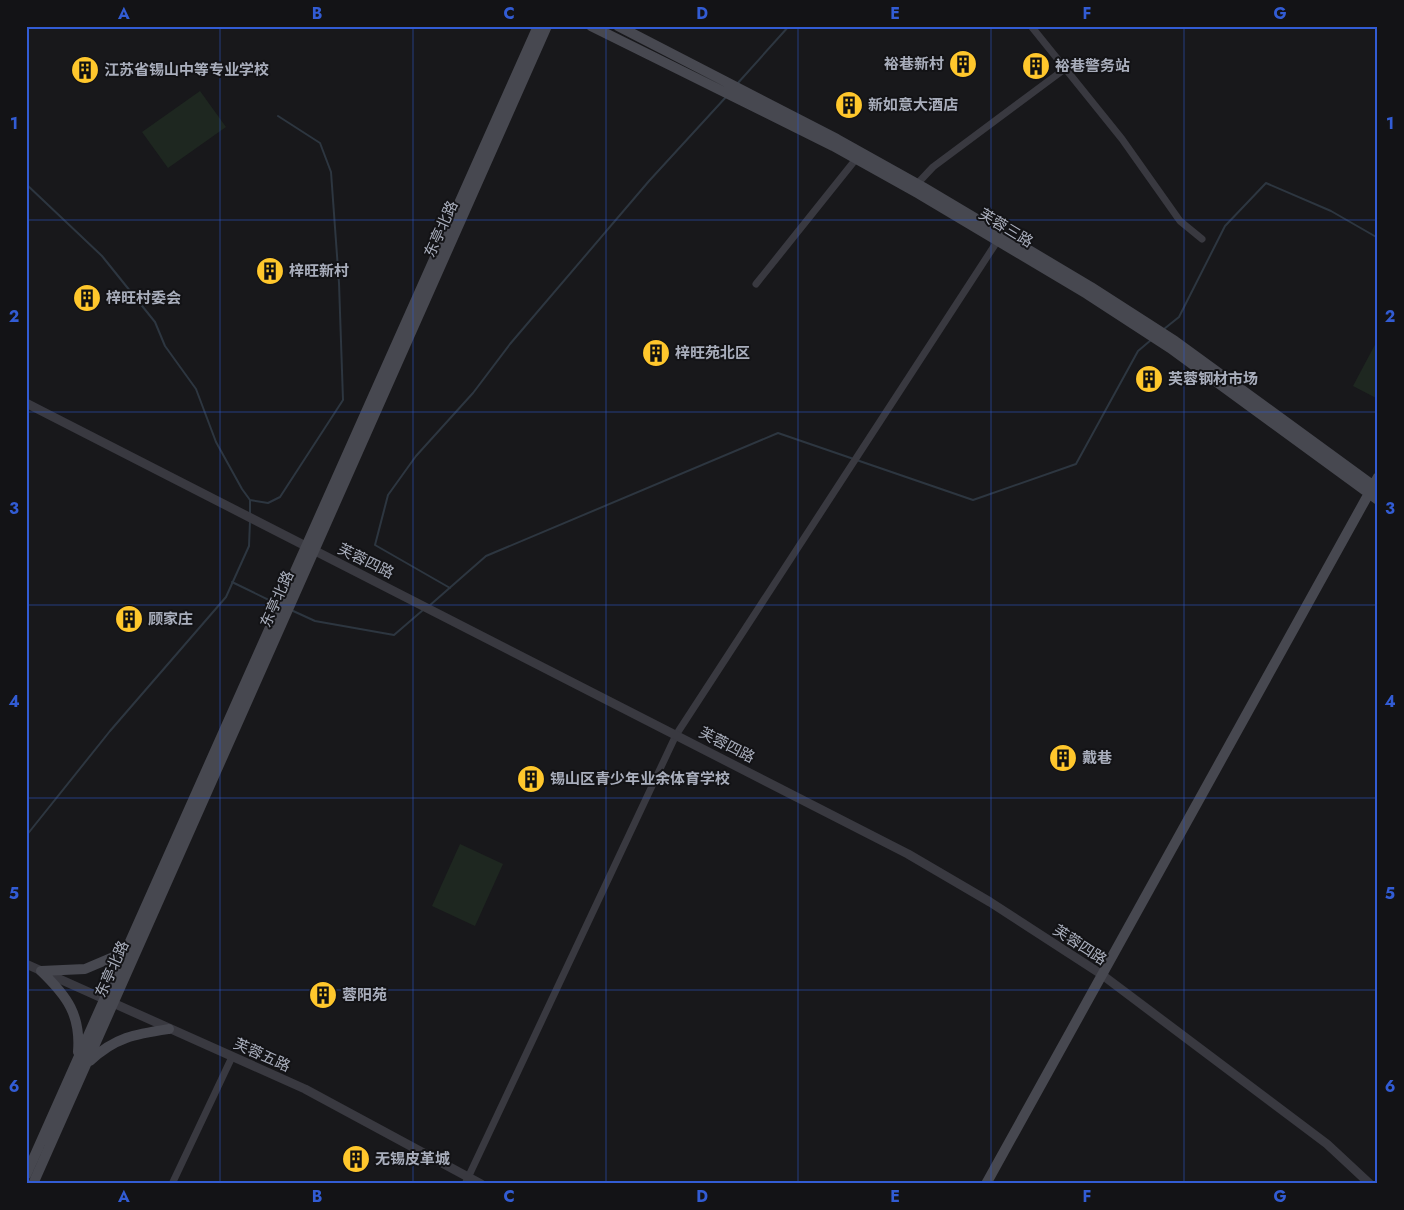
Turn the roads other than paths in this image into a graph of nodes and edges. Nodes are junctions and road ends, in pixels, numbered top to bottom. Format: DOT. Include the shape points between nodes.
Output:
graph roads {
  1 [pos="538,26"];
  2 [pos="547,26"];
  3 [pos="591,26"];
  4 [pos="618,26"];
  5 [pos="1031,26"];
  6 [pos="1066,68"];
  7 [pos="713,81"];
  8 [pos="747,99"];
  9 [pos="856,159"];
  10 [pos="917,184"];
  11 [pos="1000,237"];
  12 [pos="1202,239"];
  13 [pos="756,284"];
  14 [pos="26,403"];
  15 [pos="1374,486"];
  16 [pos="1378,500"];
  17 [pos="311,549"];
  18 [pos="281,615"];
  19 [pos="676,735"];
  20 [pos="125,952"];
  21 [pos="26,964"];
  22 [pos="41,971"];
  23 [pos="1101,974"];
  24 [pos="109,1002"];
  25 [pos="169,1029"];
  26 [pos="232,1056"];
  27 [pos="82,1063"];
  28 [pos="26,1175"];
  29 [pos="467,1180"];
  30 [pos="33,1184"];
  31 [pos="172,1184"];
  32 [pos="482,1184"];
  33 [pos="986,1184"];
  34 [pos="1370,1184"];
  1 -- 17 [label="main road, 东亭北路"];
  2 -- 17 [label="main road, 东亭北路"];
  3 -- 7 [label="main road, 芙蓉三路"];
  4 -- 7 [label="main road, 芙蓉三路"];
  5 -- 6 [label="street"];
  6 -- 10 [label="street" via="933,166"];
  6 -- 12 [label="street" via="1180,221"];
  7 -- 8 [label="main road, 芙蓉三路"];
  8 -- 9 [label="main road, 芙蓉三路"];
  8 -- 10 [label="main road, 芙蓉三路" via="837,139"];
  9 -- 11 [label="main road, 芙蓉三路"];
  9 -- 13 [label="street"];
  10 -- 11 [label="main road, 芙蓉三路"];
  11 -- 15 [label="main road, 芙蓉三路" via="1172,345"];
  11 -- 19 [label="street"];
  14 -- 17 [label="street, 芙蓉四路"];
  15 -- 16 [label="main road, 芙蓉三路"];
  15 -- 23 [label="main road"];
  17 -- 18 [label="main road, 东亭北路"];
  17 -- 19 [label="street, 芙蓉四路"];
  18 -- 20 [label="main road, 东亭北路"];
  18 -- 24 [label="main road, 东亭北路"];
  19 -- 23 [label="street, 芙蓉四路" via="908,854 990,902"];
  19 -- 29 [label="street"];
  20 -- 22 [label="main road" via="85,969"];
  20 -- 24 [label="main road, 东亭北路"];
  21 -- 22 [label="street, 芙蓉五路"];
  22 -- 24 [label="street, 芙蓉五路"];
  22 -- 27 [label="main road" via="62,992 74,1013"];
  23 -- 33 [label="main road"];
  23 -- 34 [label="street, 芙蓉四路" via="1327,1144"];
  24 -- 25 [label="street, 芙蓉五路"];
  24 -- 27 [label="main road, 东亭北路"];
  25 -- 26 [label="street, 芙蓉五路"];
  25 -- 27 [label="main road" via="130,1035"];
  26 -- 29 [label="street, 芙蓉五路" via="305,1089"];
  26 -- 31 [label="street"];
  27 -- 28 [label="main road, 东亭北路"];
  27 -- 30 [label="main road, 东亭北路"];
  29 -- 32 [label="street, 芙蓉五路"];
}
